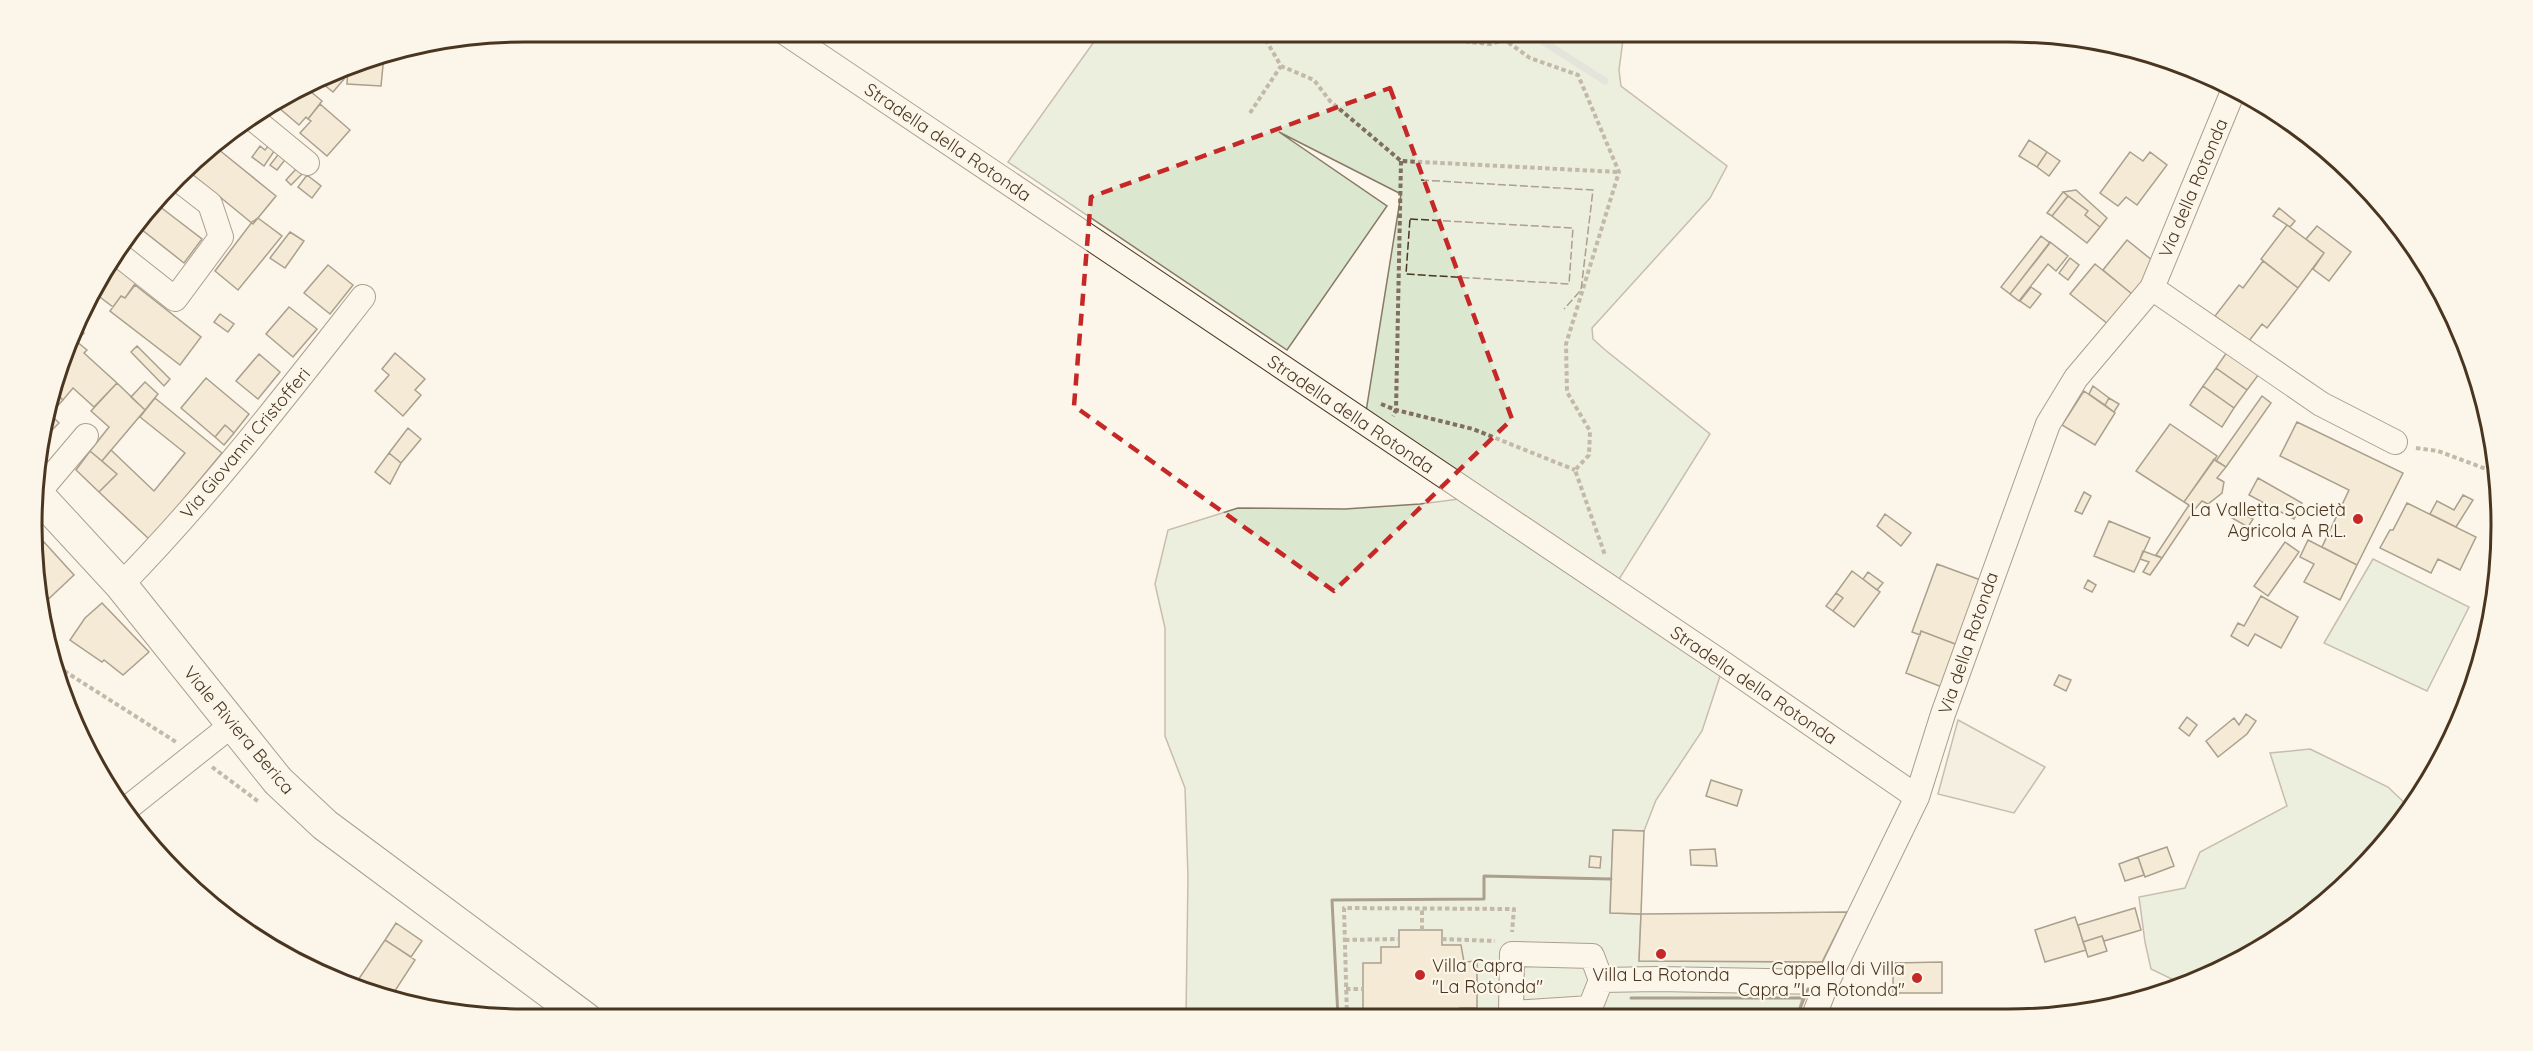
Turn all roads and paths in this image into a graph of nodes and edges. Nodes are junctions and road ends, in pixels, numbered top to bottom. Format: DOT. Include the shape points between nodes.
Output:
graph roads {
  1 [pos="798,42"];
  2 [pos="1267,42"];
  3 [pos="1468,42"];
  4 [pos="1496,42"];
  5 [pos="1509,42"];
  6 [pos="1281,66"];
  7 [pos="2231,97"];
  8 [pos="1250,113"];
  9 [pos="258,123"];
  10 [pos="1401,161"];
  11 [pos="307,163"];
  12 [pos="1619,172"];
  13 [pos="184,184"];
  14 [pos="123,258"];
  15 [pos="2151,288"];
  16 [pos="363,297"];
  17 [pos="86,436"];
  18 [pos="2395,442"];
  19 [pos="1575,470"];
  20 [pos="2488,470"];
  21 [pos="44,486"];
  22 [pos="43,500"];
  23 [pos="1593,577"];
  24 [pos="121,585"];
  25 [pos="233,724"];
  26 [pos="1917,797"];
  27 [pos="131,805"];
  28 [pos="1422,908"];
  29 [pos="1422,930"];
  30 [pos="1345,939"];
  31 [pos="1399,939"];
  32 [pos="1442,939"];
  33 [pos="1512,947"];
  34 [pos="1601,980"];
  35 [pos="1827,982"];
  36 [pos="1346,989"];
  37 [pos="1363,989"];
  38 [pos="573,1009"];
  39 [pos="1347,1009"];
  40 [pos="1511,1009"];
  41 [pos="1574,1009"];
  42 [pos="1817,1009"];
  1 -- 23 [label="street, Stradella della Rotonda"];
  2 -- 6 [label="path"];
  3 -- 4 [label="path"];
  5 -- 12 [label="path" via="1530,58 1578,75"];
  6 -- 8 [label="path"];
  6 -- 10 [label="path" via="1314,80 1330,101"];
  7 -- 15 [label="street, Via della Rotonda"];
  9 -- 11 [label="street"];
  10 -- 12 [label="path"];
  10 -- 19 [label="path" via="1396,410 1473,429"];
  12 -- 19 [label="path" via="1566,344 1567,393 1590,431 1589,455"];
  13 -- 14 [label="street" via="210,204 221,237 175,300"];
  15 -- 18 [label="street" via="2321,404"];
  15 -- 26 [label="street, Via della Rotonda" via="2076,378 2048,424 2023,487 1939,757"];
  16 -- 24 [label="street, Via Giovanni Cristofferi" via="270,415 155,551"];
  17 -- 21 [label="street, Viale Riviera Berica"];
  18 -- 20 [label="path" via="2438,451"];
  19 -- 23 [label="path" via="1605,556"];
  22 -- 24 [label="main road, Viale Riviera Berica"];
  23 -- 26 [label="street, Stradella della Rotonda"];
  24 -- 25 [label="main road, Viale Riviera Berica"];
  25 -- 27 [label="street"];
  25 -- 38 [label="main road, Viale Riviera Berica" via="278,781 325,825"];
  26 -- 35 [label="street, Via della Rotonda"];
  28 -- 29 [label="path"];
  28 -- 30 [label="path" via="1344,908"];
  28 -- 33 [label="path" via="1514,909"];
  30 -- 31 [label="path"];
  30 -- 36 [label="path"];
  32 -- 33 [label="path"];
  33 -- 34 [label="street" via="1592,956"];
  33 -- 40 [label="street"];
  34 -- 35 [label="street"];
  34 -- 41 [label="street" via="1590,1008"];
  35 -- 42 [label="street, Via della Rotonda"];
  36 -- 37 [label="path"];
  36 -- 39 [label="path"];
}
